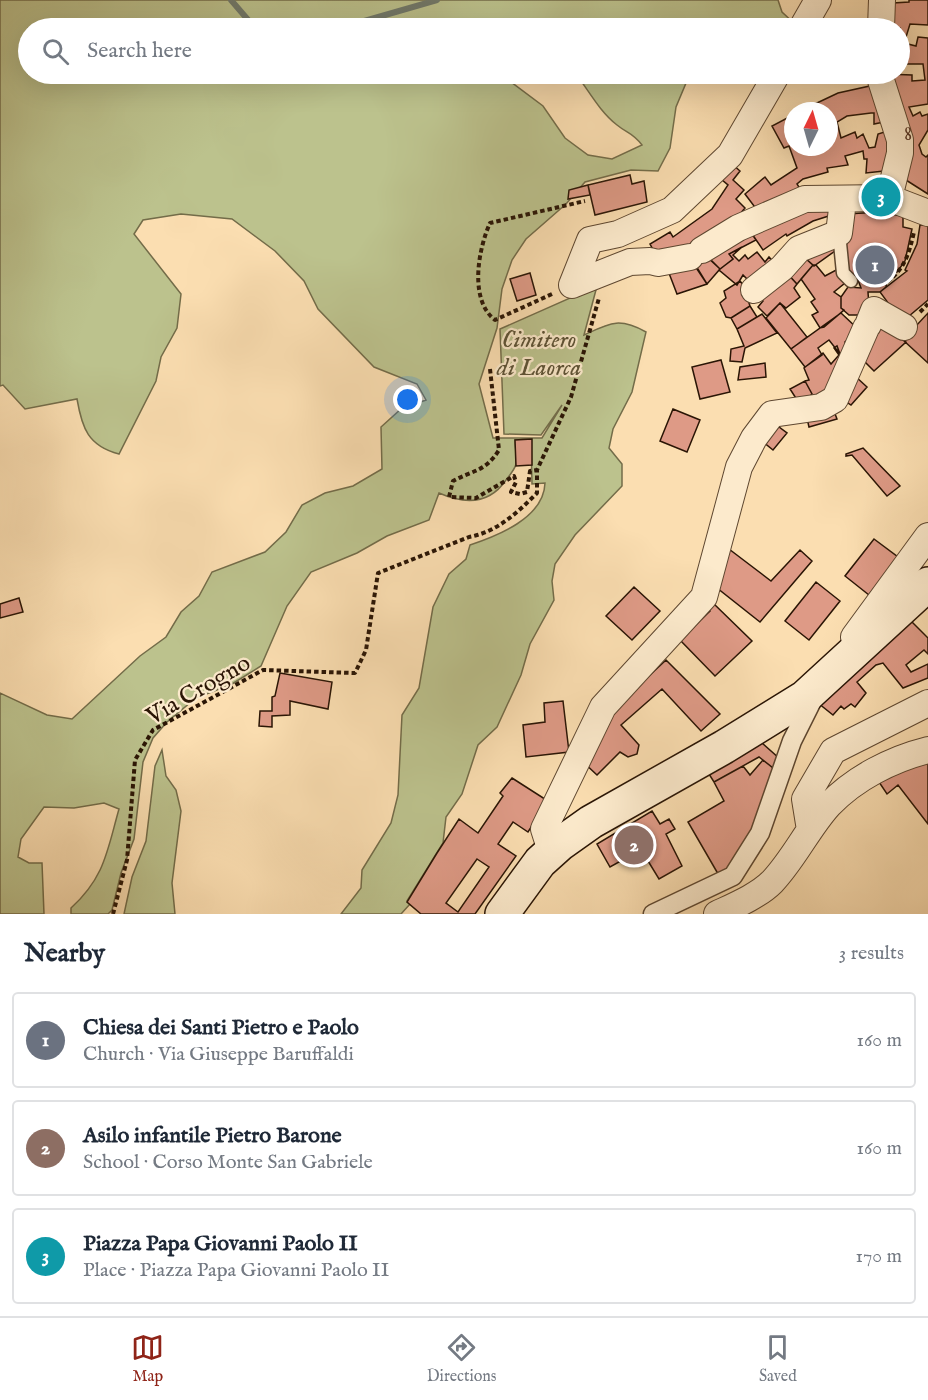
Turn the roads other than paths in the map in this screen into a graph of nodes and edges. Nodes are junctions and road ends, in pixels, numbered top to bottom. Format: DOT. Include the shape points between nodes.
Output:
graph roads {
  1 [pos="818,0"];
  2 [pos="882,0"];
  3 [pos="808,18"];
  4 [pos="881,18"];
  5 [pos="771,84"];
  6 [pos="882,84"];
  7 [pos="889,198"];
  8 [pos="843,201"];
  9 [pos="921,210"];
  10 [pos="839,233"];
  11 [pos="851,281"];
  12 [pos="754,290"];
  13 [pos="904,327"];
  14 [pos="928,536"];
  15 [pos="928,584"];
  16 [pos="823,682"];
  17 [pos="928,703"];
  18 [pos="928,750"];
  19 [pos="810,830"];
  20 [pos="551,851"];
  21 [pos="516,906"];
  22 [pos="653,914"];
  23 [pos="717,914"];
  1 -- 3 [label="street"];
  2 -- 4 [label="street"];
  5 -- 8 [label="street" via="730,155 672,210 618,234 590,240 572,285 630,262 658,263 696,253 738,228 805,199"];
  6 -- 7 [label="street" via="900,140"];
  7 -- 8 [label="street"];
  7 -- 9 [label="street"];
  8 -- 10 [label="street"];
  10 -- 11 [label="lane" via="843,273"];
  10 -- 12 [label="street" via="799,249"];
  13 -- 20 [label="street" via="869,321 835,399 821,407 772,414 754,438 739,467 704,597 603,706 544,829"];
  14 -- 16 [label="street"];
  15 -- 16 [label="main road"];
  16 -- 20 [label="main road" via="724,747 591,822"];
  16 -- 22 [label="street" via="792,741 760,833 733,876"];
  17 -- 19 [label="street" via="833,751 805,799"];
  18 -- 19 [label="street" via="902,756 866,776 830,804"];
  19 -- 23 [label="street" via="771,883"];
  20 -- 21 [label="main road"];
}
